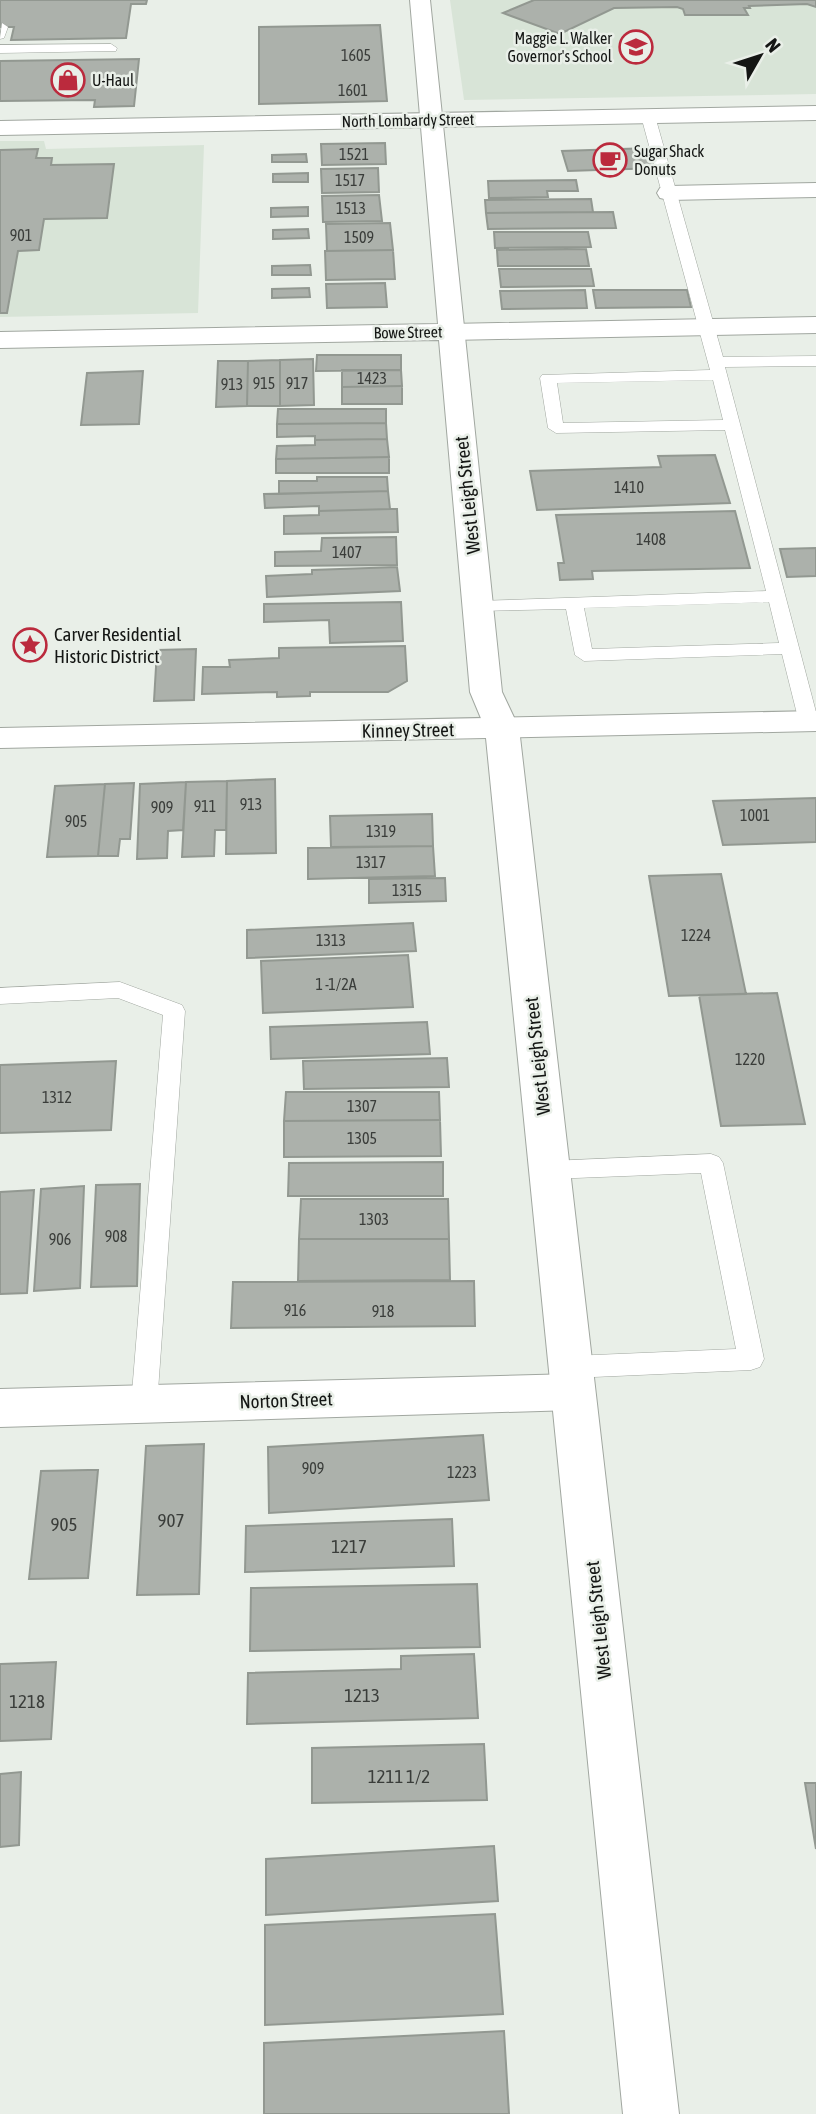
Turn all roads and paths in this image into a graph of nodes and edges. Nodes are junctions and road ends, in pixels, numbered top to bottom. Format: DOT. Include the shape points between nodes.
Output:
graph roads {
  1 [pos="420,0"];
  2 [pos="111,48"];
  3 [pos="0,49"];
  4 [pos="816,113"];
  5 [pos="648,116"];
  6 [pos="430,121"];
  7 [pos="0,128"];
  8 [pos="816,190"];
  9 [pos="669,193"];
  10 [pos="816,325"];
  11 [pos="706,327"];
  12 [pos="450,332"];
  13 [pos="0,340"];
  14 [pos="816,361"];
  15 [pos="717,368"];
  16 [pos="732,425"];
  17 [pos="776,596"];
  18 [pos="574,603"];
  19 [pos="478,606"];
  20 [pos="790,648"];
  21 [pos="812,721"];
  22 [pos="502,728"];
  23 [pos="0,738"];
  24 [pos="0,996"];
  25 [pos="550,1170"];
  26 [pos="572,1380"];
  27 [pos="144,1405"];
  28 [pos="0,1408"];
  29 [pos="651,2114"];
  1 -- 6 [label="street, West Leigh Street"];
  2 -- 3 [label="lane"];
  4 -- 5 [label="street, North Lombardy Street"];
  5 -- 6 [label="street, North Lombardy Street"];
  5 -- 9 [label="lane"];
  6 -- 7 [label="street, North Lombardy Street"];
  6 -- 12 [label="street, West Leigh Street"];
  8 -- 9 [label="street"];
  9 -- 11 [label="lane"];
  10 -- 11 [label="street, Bowe Street"];
  11 -- 12 [label="street, Bowe Street"];
  11 -- 15 [label="lane"];
  12 -- 13 [label="street, Bowe Street"];
  12 -- 19 [label="street, West Leigh Street"];
  14 -- 15 [label="lane"];
  15 -- 16 [label="lane"];
  15 -- 16 [label="lane" via="548,378 556,428"];
  16 -- 17 [label="lane"];
  17 -- 18 [label="lane"];
  17 -- 20 [label="lane"];
  18 -- 19 [label="lane"];
  18 -- 20 [label="lane" via="584,655"];
  19 -- 22 [label="street, West Leigh Street" via="486,692"];
  20 -- 21 [label="lane"];
  21 -- 22 [label="street, Kinney Street"];
  22 -- 23 [label="street, Kinney Street"];
  22 -- 25 [label="street, West Leigh Street"];
  24 -- 27 [label="lane" via="120,990 174,1011"];
  25 -- 26 [label="street, West Leigh Street"];
  25 -- 26 [label="lane" via="711,1163 751,1359"];
  26 -- 27 [label="street, Norton Street"];
  26 -- 29 [label="street, West Leigh Street"];
  27 -- 28 [label="street, Norton Street"];
}
